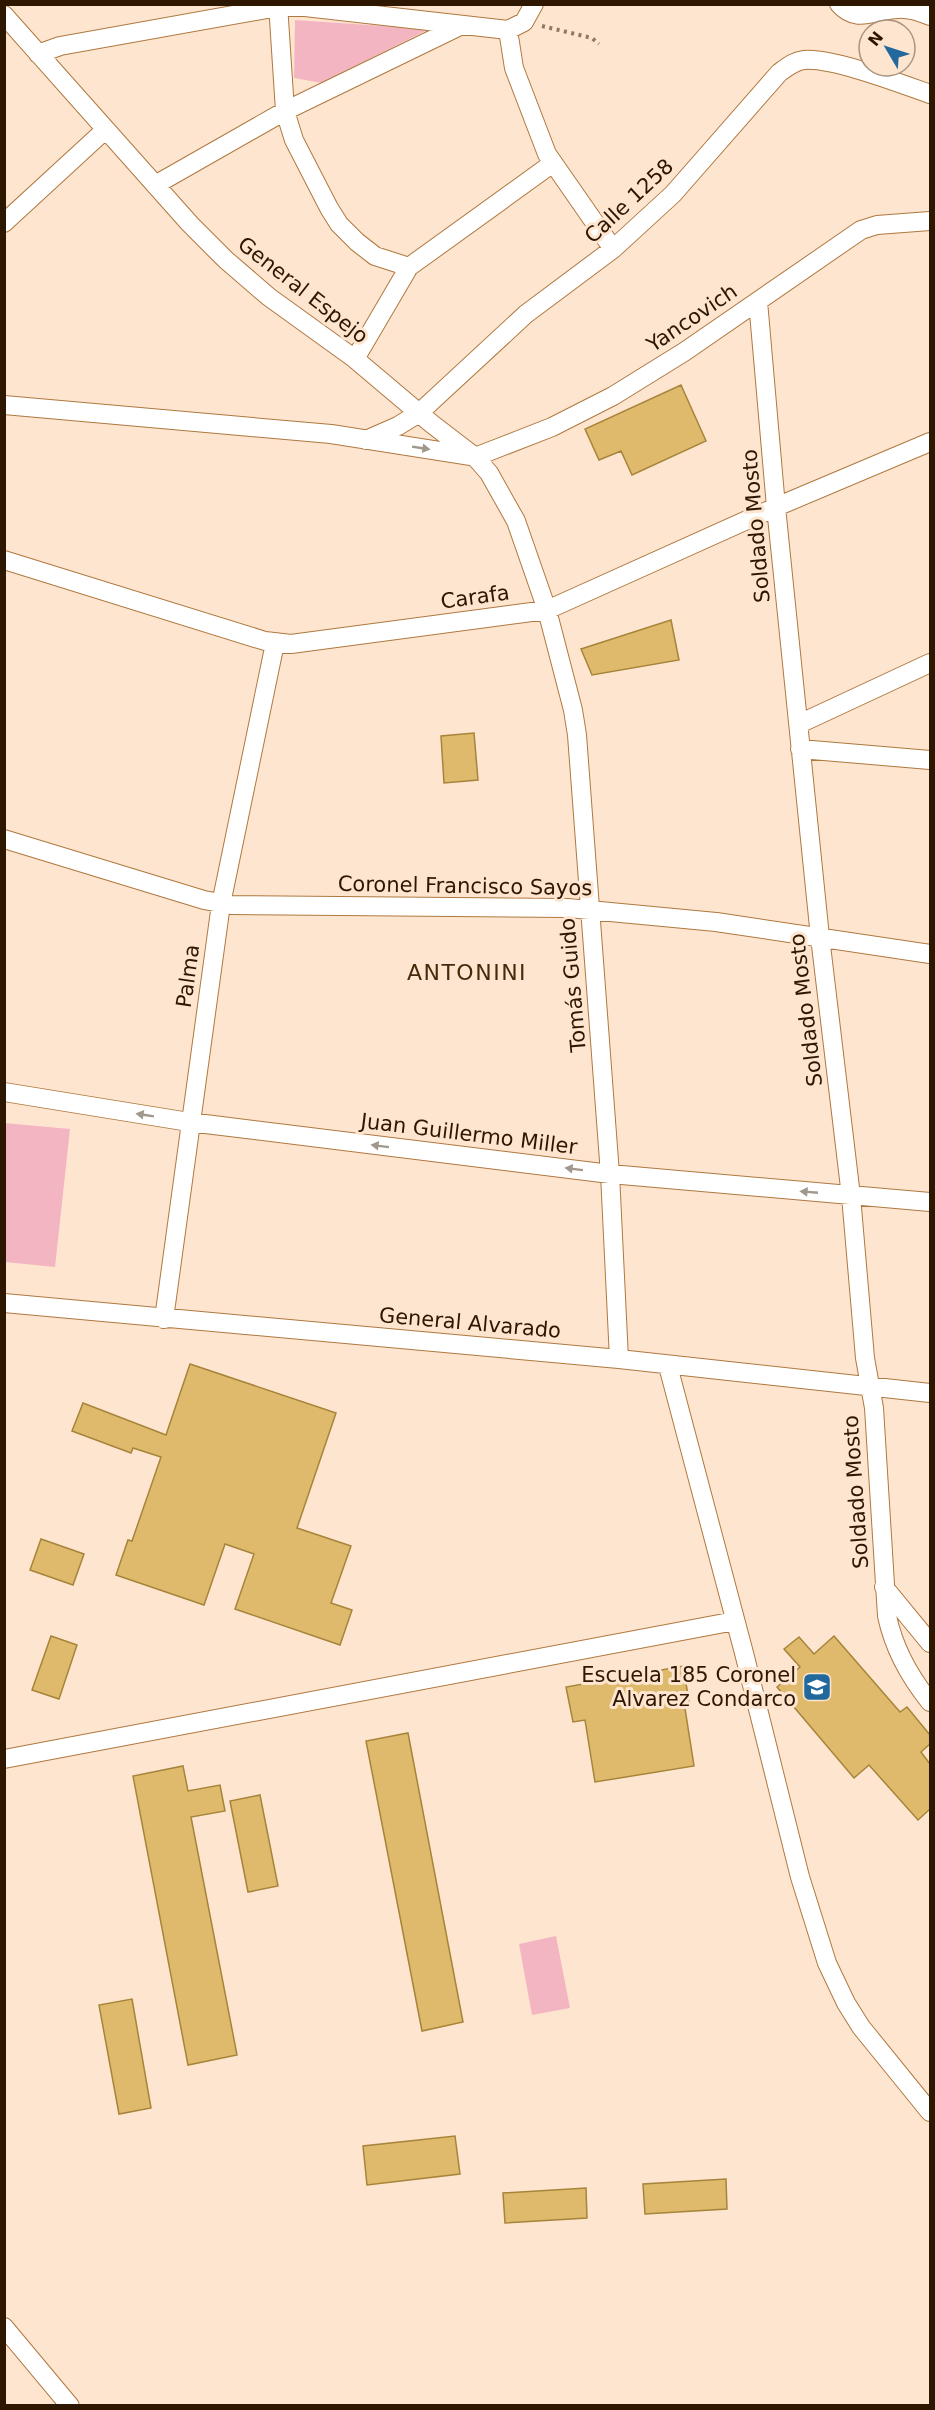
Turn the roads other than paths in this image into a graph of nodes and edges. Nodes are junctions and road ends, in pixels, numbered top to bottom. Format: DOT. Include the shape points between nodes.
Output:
graph roads {
  1 [pos="534,4"];
  2 [pos="839,4"];
  3 [pos="278,6"];
  4 [pos="4,15"];
  5 [pos="930,16"];
  6 [pos="462,25"];
  7 [pos="516,26"];
  8 [pos="38,54"];
  9 [pos="930,94"];
  10 [pos="285,111"];
  11 [pos="105,130"];
  12 [pos="553,164"];
  13 [pos="155,185"];
  14 [pos="930,221"];
  15 [pos="4,223"];
  16 [pos="613,249"];
  17 [pos="409,267"];
  18 [pos="758,300"];
  19 [pos="355,359"];
  20 [pos="4,405"];
  21 [pos="419,412"];
  22 [pos="366,440"];
  23 [pos="930,442"];
  24 [pos="476,457"];
  25 [pos="776,507"];
  26 [pos="4,560"];
  27 [pos="547,610"];
  28 [pos="276,643"];
  29 [pos="930,663"];
  30 [pos="799,724"];
  31 [pos="800,749"];
  32 [pos="930,760"];
  33 [pos="4,839"];
  34 [pos="221,904"];
  35 [pos="589,910"];
  36 [pos="820,937"];
  37 [pos="930,954"];
  38 [pos="4,1092"];
  39 [pos="189,1122"];
  40 [pos="610,1174"];
  41 [pos="851,1196"];
  42 [pos="930,1202"];
  43 [pos="4,1303"];
  44 [pos="164,1319"];
  45 [pos="619,1359"];
  46 [pos="668,1366"];
  47 [pos="870,1387"];
  48 [pos="930,1393"];
  49 [pos="884,1587"];
  50 [pos="735,1621"];
  51 [pos="925,1637"];
  52 [pos="892,1641"];
  53 [pos="930,1702"];
  54 [pos="4,1759"];
  55 [pos="930,2112"];
  56 [pos="4,2327"];
  57 [pos="70,2406"];
  1 -- 7 [label="street"];
  2 -- 5 [label="street" via="855,15 871,16 895,8"];
  3 -- 6 [label="street"];
  3 -- 8 [label="street" via="60,46"];
  3 -- 10 [label="street"];
  4 -- 8 [label="street, General Espejo"];
  6 -- 7 [label="street"];
  6 -- 10 [label="street"];
  7 -- 12 [label="street" via="514,68"];
  8 -- 11 [label="street, General Espejo"];
  9 -- 16 [label="street, Calle 1258" via="815,60 789,65 674,194"];
  10 -- 13 [label="street"];
  10 -- 17 [label="street" via="294,140 339,224 375,256"];
  11 -- 13 [label="street, General Espejo"];
  11 -- 15 [label="street"];
  12 -- 16 [label="street"];
  12 -- 17 [label="street"];
  13 -- 19 [label="street, General Espejo" via="226,260 269,297"];
  14 -- 18 [label="street, Yancovich" via="861,230"];
  16 -- 21 [label="street, Calle 1258" via="526,314"];
  17 -- 19 [label="street"];
  18 -- 24 [label="street, Yancovich" via="613,396 552,427"];
  18 -- 25 [label="street, Soldado Mosto"];
  19 -- 21 [label="street, General Espejo"];
  20 -- 22 [label="street"];
  21 -- 22 [label="street, Calle 1258"];
  21 -- 24 [label="street, General Espejo"];
  22 -- 24 [label="street, one-way"];
  23 -- 25 [label="street, Carafa"];
  24 -- 27 [label="street, General Espejo" via="516,521"];
  25 -- 27 [label="street, Carafa"];
  25 -- 30 [label="street, Soldado Mosto"];
  26 -- 28 [label="street, Carafa"];
  27 -- 28 [label="street, Carafa"];
  27 -- 35 [label="street, Tomás Guido" via="577,735"];
  28 -- 34 [label="street, Palma"];
  29 -- 30 [label="street"];
  30 -- 31 [label="street, Soldado Mosto"];
  31 -- 32 [label="street"];
  31 -- 36 [label="street, Soldado Mosto"];
  33 -- 34 [label="street, Coronel Francisco Sayos"];
  34 -- 35 [label="street, Coronel Francisco Sayos"];
  34 -- 39 [label="street, Palma"];
  35 -- 36 [label="street, Coronel Francisco Sayos"];
  35 -- 40 [label="street, Tomás Guido"];
  36 -- 37 [label="street, Coronel Francisco Sayos"];
  36 -- 41 [label="street, Soldado Mosto"];
  39 -- 38 [label="street, Juan Guillermo Miller, one-way"];
  40 -- 39 [label="street, Juan Guillermo Miller, one-way"];
  39 -- 44 [label="street, Palma"];
  41 -- 40 [label="street, Juan Guillermo Miller, one-way"];
  40 -- 45 [label="street, Tomás Guido"];
  41 -- 42 [label="street, Juan Guillermo Miller"];
  41 -- 47 [label="street, Soldado Mosto"];
  43 -- 44 [label="street, General Alvarado"];
  44 -- 45 [label="street, General Alvarado"];
  45 -- 46 [label="street, General Alvarado"];
  46 -- 47 [label="street, General Alvarado"];
  46 -- 50 [label="street"];
  47 -- 48 [label="street, General Alvarado"];
  47 -- 49 [label="street, Soldado Mosto"];
  49 -- 51 [label="street"];
  49 -- 52 [label="street, Soldado Mosto"];
  50 -- 54 [label="street"];
  50 -- 55 [label="street" via="800,1877 834,1980 861,2028"];
  51 -- 52 [label="street"];
  52 -- 53 [label="street, Soldado Mosto"];
  56 -- 57 [label="street"];
}
